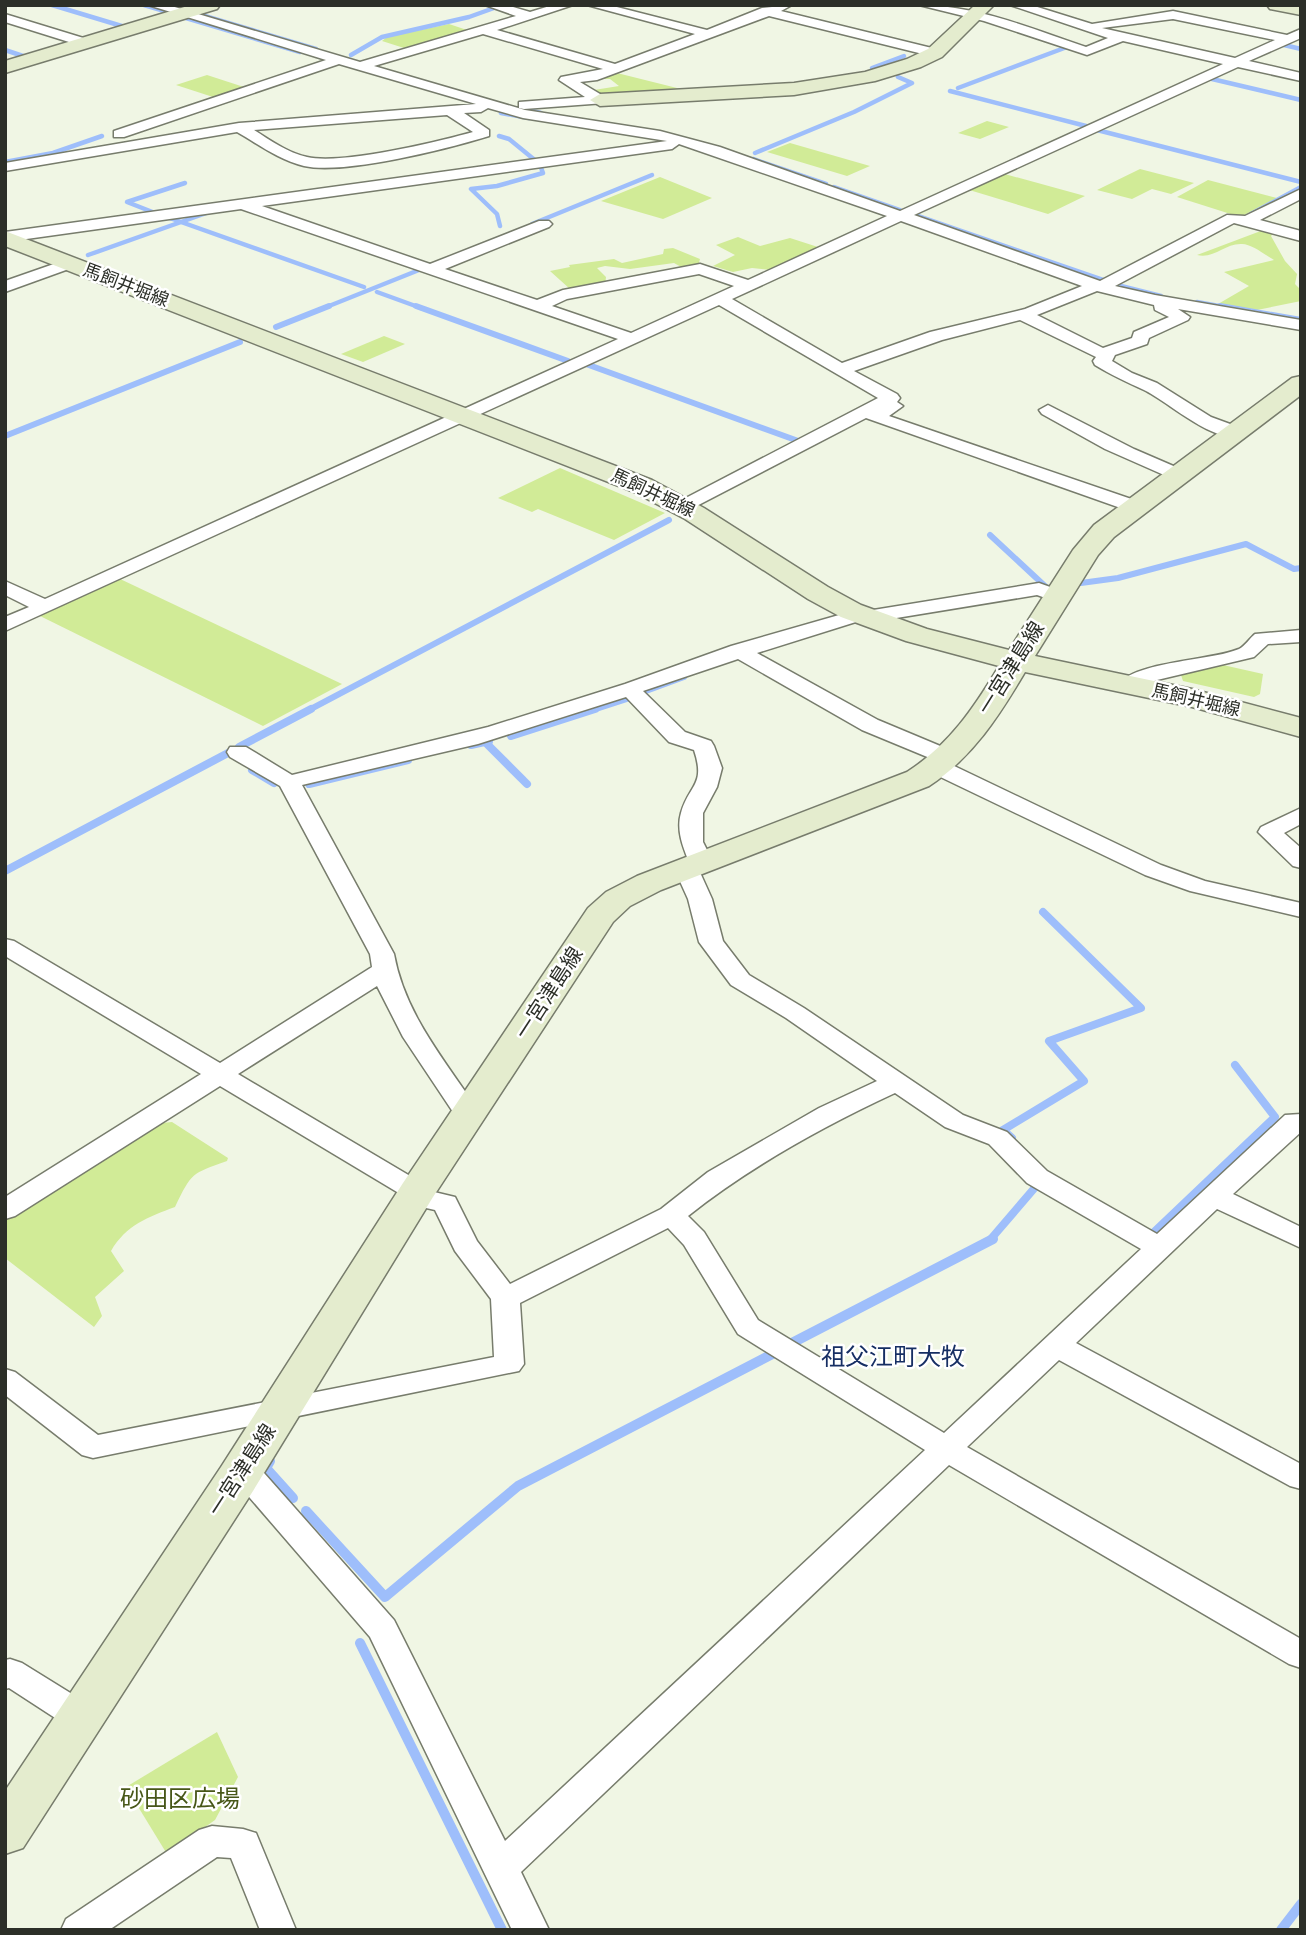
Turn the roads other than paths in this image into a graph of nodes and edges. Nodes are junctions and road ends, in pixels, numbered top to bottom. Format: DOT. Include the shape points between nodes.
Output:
graph roads {
  1 [pos="155,5"];
  2 [pos="211,5"];
  3 [pos="491,5"];
  4 [pos="567,5"];
  5 [pos="593,5"];
  6 [pos="742,5"];
  7 [pos="786,5"];
  8 [pos="925,5"];
  9 [pos="1016,5"];
  10 [pos="1065,5"];
  11 [pos="1276,5"];
  12 [pos="981,10"];
  13 [pos="1301,10"];
  14 [pos="770,12"];
  15 [pos="1049,13"];
  16 [pos="183,14"];
  17 [pos="531,16"];
  18 [pos="5,18"];
  19 [pos="483,29"];
  20 [pos="1090,29"];
  21 [pos="708,34"];
  22 [pos="1121,37"];
  23 [pos="1052,39"];
  24 [pos="1293,40"];
  25 [pos="85,43"];
  26 [pos="935,53"];
  27 [pos="338,60"];
  28 [pos="1238,62"];
  29 [pos="358,66"];
  30 [pos="5,67"];
  31 [pos="615,68"];
  32 [pos="1301,77"];
  33 [pos="600,100"];
  34 [pos="497,107"];
  35 [pos="449,110"];
  36 [pos="239,127"];
  37 [pos="660,135"];
  38 [pos="690,143"];
  39 [pos="63,155"];
  40 [pos="342,163"];
  41 [pos="5,167"];
  42 [pos="390,183"];
  43 [pos="1301,193"];
  44 [pos="240,204"];
  45 [pos="899,215"];
  46 [pos="1247,222"];
  47 [pos="544,223"];
  48 [pos="1301,236"];
  49 [pos="5,237"];
  50 [pos="71,263"];
  51 [pos="431,269"];
  52 [pos="747,285"];
  53 [pos="1099,286"];
  54 [pos="5,287"];
  55 [pos="719,298"];
  56 [pos="1155,300"];
  57 [pos="538,306"];
  58 [pos="1021,314"];
  59 [pos="1301,325"];
  60 [pos="631,338"];
  61 [pos="1102,354"];
  62 [pos="839,370"];
  63 [pos="1301,383"];
  64 [pos="891,398"];
  65 [pos="1048,410"];
  66 [pos="462,415"];
  67 [pos="1234,432"];
  68 [pos="1178,475"];
  69 [pos="685,506"];
  70 [pos="1136,507"];
  71 [pos="5,587"];
  72 [pos="1057,596"];
  73 [pos="45,607"];
  74 [pos="863,616"];
  75 [pos="5,625"];
  76 [pos="1301,636"];
  77 [pos="738,650"];
  78 [pos="1016,662"];
  79 [pos="1128,685"];
  80 [pos="630,690"];
  81 [pos="1301,728"];
  82 [pos="238,752"];
  83 [pos="943,763"];
  84 [pos="289,782"];
  85 [pos="1301,815"];
  86 [pos="1301,861"];
  87 [pos="694,865"];
  88 [pos="1301,911"];
  89 [pos="5,946"];
  90 [pos="383,971"];
  91 [pos="221,1075"];
  92 [pos="896,1082"];
  93 [pos="468,1115"];
  94 [pos="1301,1124"];
  95 [pos="415,1194"];
  96 [pos="1214,1196"];
  97 [pos="5,1210"];
  98 [pos="671,1215"];
  99 [pos="1301,1239"];
  100 [pos="1159,1247"];
  101 [pos="505,1298"];
  102 [pos="1056,1345"];
  103 [pos="5,1379"];
  104 [pos="283,1407"];
  105 [pos="946,1449"];
  106 [pos="1301,1478"];
  107 [pos="237,1479"];
  108 [pos="1301,1656"];
  109 [pos="5,1676"];
  110 [pos="81,1717"];
  111 [pos="5,1833"];
  112 [pos="500,1868"];
  113 [pos="79,1930"];
  114 [pos="278,1930"];
  115 [pos="531,1930"];
  1 -- 16 [label="street"];
  2 -- 16 [label="main road"];
  3 -- 17 [label="street"];
  4 -- 17 [label="street"];
  5 -- 21 [label="street"];
  6 -- 14 [label="street"];
  7 -- 14 [label="street"];
  8 -- 12 [label="street"];
  9 -- 15 [label="street"];
  10 -- 15 [label="street"];
  11 -- 13 [label="main road"];
  12 -- 23 [label="street"];
  12 -- 26 [label="main road"];
  14 -- 21 [label="street"];
  14 -- 26 [label="street"];
  15 -- 20 [label="street"];
  16 -- 25 [label="main road"];
  16 -- 27 [label="street"];
  17 -- 19 [label="street"];
  18 -- 25 [label="street"];
  19 -- 29 [label="street"];
  19 -- 31 [label="street"];
  20 -- 22 [label="street"];
  20 -- 23 [label="street"];
  20 -- 24 [label="street" via="1172,15"];
  21 -- 31 [label="street"];
  22 -- 23 [label="street" via="1087,51"];
  22 -- 28 [label="street"];
  24 -- 28 [label="street"];
  25 -- 30 [label="main road"];
  26 -- 33 [label="main road" via="892,71 794,89"];
  27 -- 29 [label="street"];
  27 -- 39 [label="street"];
  28 -- 32 [label="street"];
  28 -- 45 [label="street"];
  29 -- 34 [label="street"];
  31 -- 33 [label="street" via="566,80"];
  33 -- 34 [label="street"];
  33 -- 37 [label="street" via="617,116"];
  34 -- 35 [label="street"];
  34 -- 37 [label="street"];
  35 -- 36 [label="street"];
  35 -- 40 [label="street" via="484,133"];
  36 -- 39 [label="street"];
  36 -- 40 [label="street" via="308,163"];
  37 -- 38 [label="street"];
  38 -- 42 [label="street"];
  38 -- 45 [label="street"];
  39 -- 41 [label="street"];
  40 -- 42 [label="street"];
  42 -- 44 [label="street"];
  43 -- 46 [label="street"];
  44 -- 49 [label="street"];
  44 -- 51 [label="street"];
  45 -- 52 [label="street"];
  45 -- 53 [label="street"];
  46 -- 48 [label="street"];
  46 -- 53 [label="street" via="1232,218"];
  47 -- 51 [label="street"];
  49 -- 50 [label="main road, 馬飼井堀線"];
  50 -- 54 [label="street"];
  50 -- 66 [label="main road, 馬飼井堀線"];
  51 -- 57 [label="street"];
  52 -- 55 [label="street"];
  52 -- 57 [label="street" via="700,270 563,295"];
  53 -- 56 [label="street"];
  53 -- 58 [label="street"];
  55 -- 60 [label="street"];
  55 -- 62 [label="street"];
  56 -- 59 [label="street"];
  56 -- 61 [label="street" via="1154,304 1182,317 1140,336 1141,340"];
  57 -- 60 [label="street"];
  58 -- 61 [label="street"];
  58 -- 62 [label="street" via="936,335"];
  60 -- 66 [label="street"];
  61 -- 67 [label="street" via="1107,356 1101,361 1126,377"];
  62 -- 64 [label="street"];
  63 -- 67 [label="main road, 一宮津島線"];
  64 -- 69 [label="street"];
  64 -- 70 [label="street" via="901,403 874,417"];
  65 -- 68 [label="street" via="1107,444"];
  66 -- 69 [label="main road, 馬飼井堀線"];
  66 -- 73 [label="street"];
  67 -- 68 [label="main road, 一宮津島線"];
  68 -- 70 [label="main road, 一宮津島線"];
  69 -- 74 [label="main road, 馬飼井堀線" via="818,593"];
  70 -- 72 [label="main road, 一宮津島線" via="1087,550"];
  71 -- 73 [label="street"];
  72 -- 74 [label="street" via="1039,589"];
  72 -- 78 [label="main road, 一宮津島線"];
  73 -- 75 [label="street"];
  74 -- 77 [label="street"];
  74 -- 78 [label="main road, 馬飼井堀線"];
  76 -- 79 [label="street" via="1262,638 1247,653 1150,675"];
  77 -- 80 [label="street"];
  77 -- 83 [label="street"];
  78 -- 79 [label="main road, 馬飼井堀線"];
  78 -- 83 [label="main road, 一宮津島線" via="975,726"];
  79 -- 81 [label="main road, 馬飼井堀線" via="1207,701"];
  80 -- 84 [label="street" via="494,733"];
  80 -- 87 [label="street" via="677,737 703,746 712,768 692,813"];
  82 -- 84 [label="street"];
  83 -- 87 [label="main road, 一宮津島線" via="918,779"];
  83 -- 88 [label="street" via="1153,870"];
  84 -- 90 [label="street" via="382,954"];
  85 -- 86 [label="street" via="1269,832"];
  87 -- 92 [label="street" via="711,942 740,980"];
  87 -- 93 [label="main road, 一宮津島線" via="618,899 600,915"];
  89 -- 91 [label="street"];
  90 -- 91 [label="street"];
  90 -- 93 [label="street" via="400,1011"];
  91 -- 95 [label="street"];
  91 -- 97 [label="street"];
  92 -- 98 [label="street" via="828,1114 718,1178"];
  92 -- 100 [label="street" via="954,1121 998,1138 1037,1177"];
  93 -- 95 [label="main road, 一宮津島線"];
  94 -- 96 [label="street" via="1294,1121"];
  95 -- 101 [label="street" via="445,1203 465,1244"];
  95 -- 104 [label="main road, 一宮津島線"];
  96 -- 99 [label="street"];
  96 -- 100 [label="street"];
  98 -- 101 [label="street"];
  98 -- 105 [label="street" via="694,1239 748,1327"];
  100 -- 102 [label="street"];
  101 -- 104 [label="street" via="509,1364"];
  102 -- 105 [label="street"];
  102 -- 106 [label="street"];
  103 -- 104 [label="street" via="93,1447"];
  104 -- 107 [label="main road, 一宮津島線"];
  105 -- 108 [label="street"];
  105 -- 112 [label="street"];
  107 -- 110 [label="main road, 一宮津島線"];
  107 -- 112 [label="street" via="253,1481 382,1629"];
  109 -- 110 [label="street" via="10,1672"];
  110 -- 111 [label="main road, 一宮津島線"];
  112 -- 115 [label="street"];
  113 -- 114 [label="street" via="212,1841 243,1844"];
}
